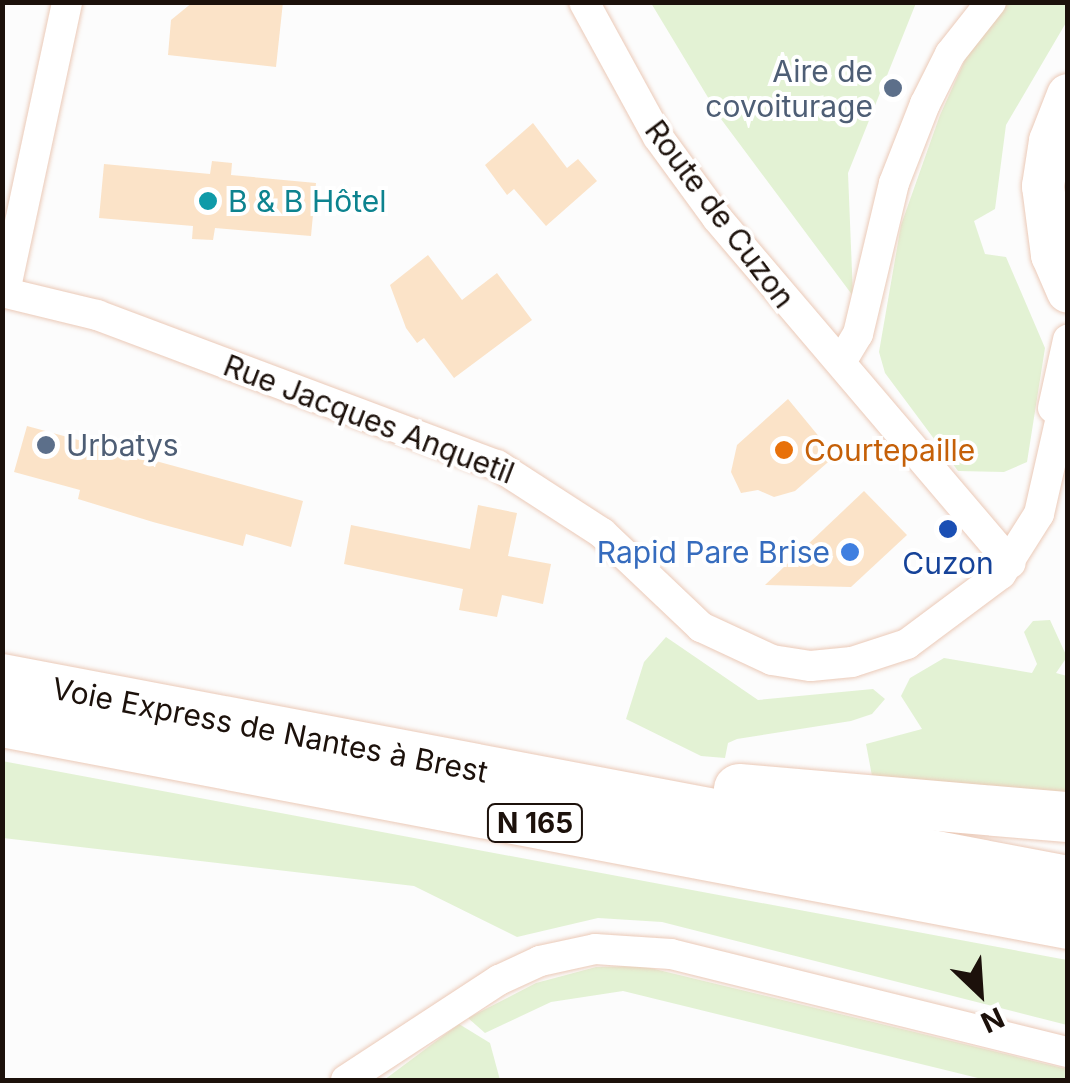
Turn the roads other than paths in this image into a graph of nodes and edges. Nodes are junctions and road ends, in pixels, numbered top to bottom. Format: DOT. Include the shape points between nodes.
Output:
graph roads {
  1 [pos="66,2"];
  2 [pos="584,2"];
  3 [pos="991,2"];
  4 [pos="1068,95"];
  5 [pos="4,292"];
  6 [pos="1068,292"];
  7 [pos="1065,361"];
  8 [pos="840,362"];
  9 [pos="1011,563"];
  10 [pos="2,679"];
  11 [pos="2,722"];
  12 [pos="354,746"];
  13 [pos="1068,817"];
  14 [pos="1068,882"];
  15 [pos="1068,924"];
  16 [pos="1068,1052"];
  17 [pos="346,1080"];
  1 -- 5 [label="street"];
  2 -- 8 [label="street, Route de Cuzon" via="679,168"];
  3 -- 8 [label="street" via="950,54 926,104 888,202 858,334"];
  4 -- 6 [label="main road" via="1050,141 1043,186 1052,255"];
  5 -- 9 [label="street, Rue Jacques Anquetil" via="97,315 497,464 602,532 702,627 772,660 852,662 907,644 972,600"];
  7 -- 9 [label="street" via="1038,514"];
  8 -- 9 [label="street, Route de Cuzon"];
  10 -- 12 [label="highway, Voie Express de Nantes à Brest / N 165"];
  11 -- 15 [label="highway, Voie Express de Nantes à Brest / N 165"];
  12 -- 13 [label="highway" via="906,806"];
  12 -- 14 [label="highway, Voie Express de Nantes à Brest / N 165"];
  16 -- 17 [label="street" via="671,954 596,949 540,961 499,980"];
}
